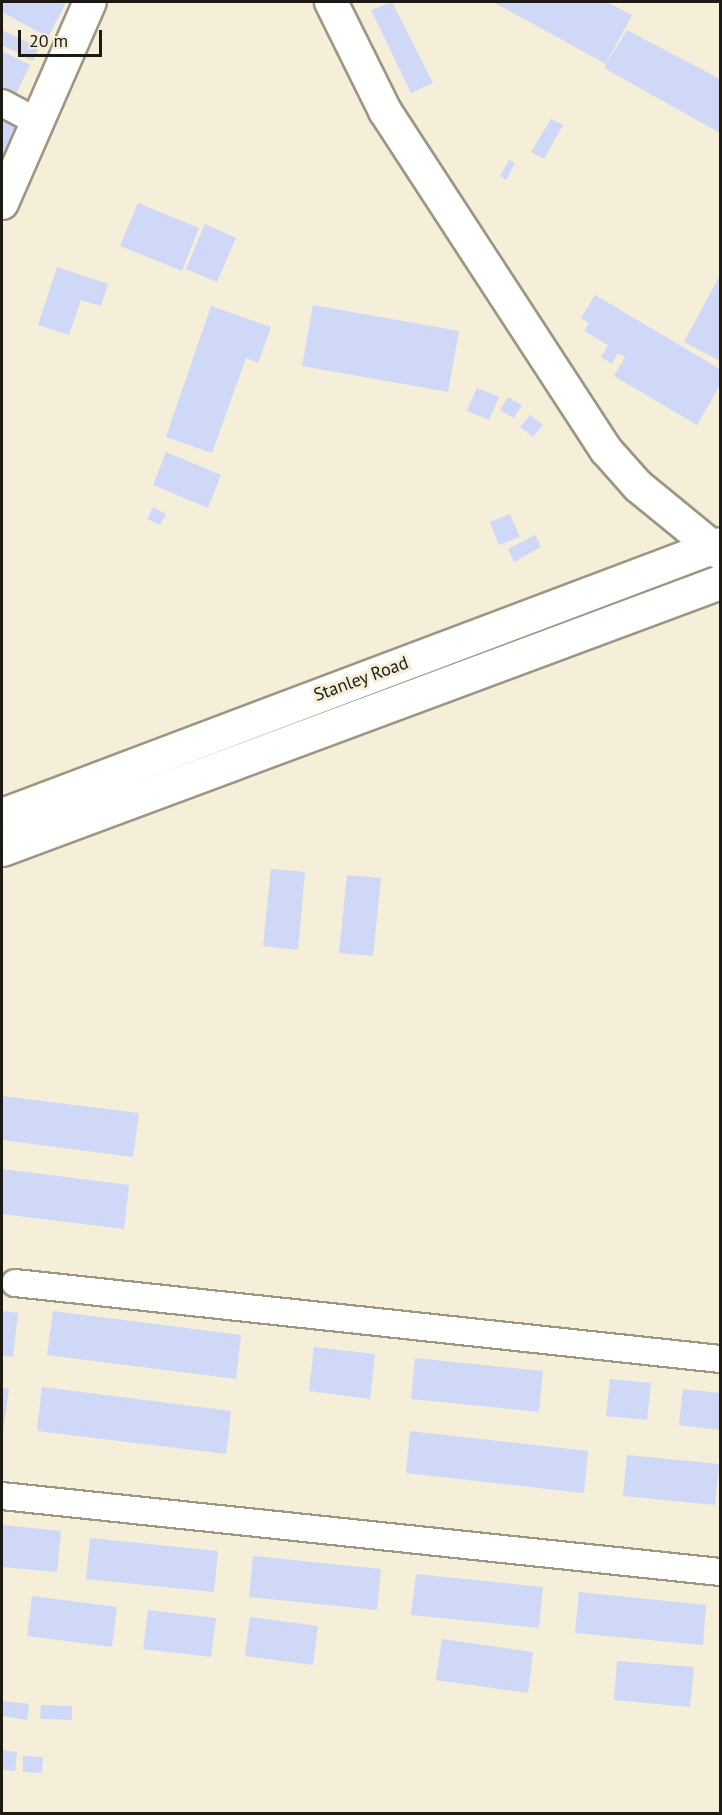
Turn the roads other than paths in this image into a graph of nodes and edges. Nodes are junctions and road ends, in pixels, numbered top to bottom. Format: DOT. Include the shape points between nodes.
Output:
graph roads {
  1 [pos="90,2"];
  2 [pos="331,2"];
  3 [pos="2,103"];
  4 [pos="37,122"];
  5 [pos="2,203"];
  6 [pos="718,548"];
  7 [pos="720,582"];
  8 [pos="2,815"];
  9 [pos="2,849"];
  10 [pos="15,1283"];
  11 [pos="720,1359"];
  12 [pos="2,1496"];
  13 [pos="720,1572"];
  1 -- 4 [label="street"];
  2 -- 6 [label="street" via="385,111 606,450 638,486"];
  3 -- 4 [label="street"];
  4 -- 5 [label="street"];
  6 -- 8 [label="main road, Stanley Road"];
  7 -- 9 [label="main road, Stanley Road"];
  10 -- 11 [label="street"];
  12 -- 13 [label="street"];
}
